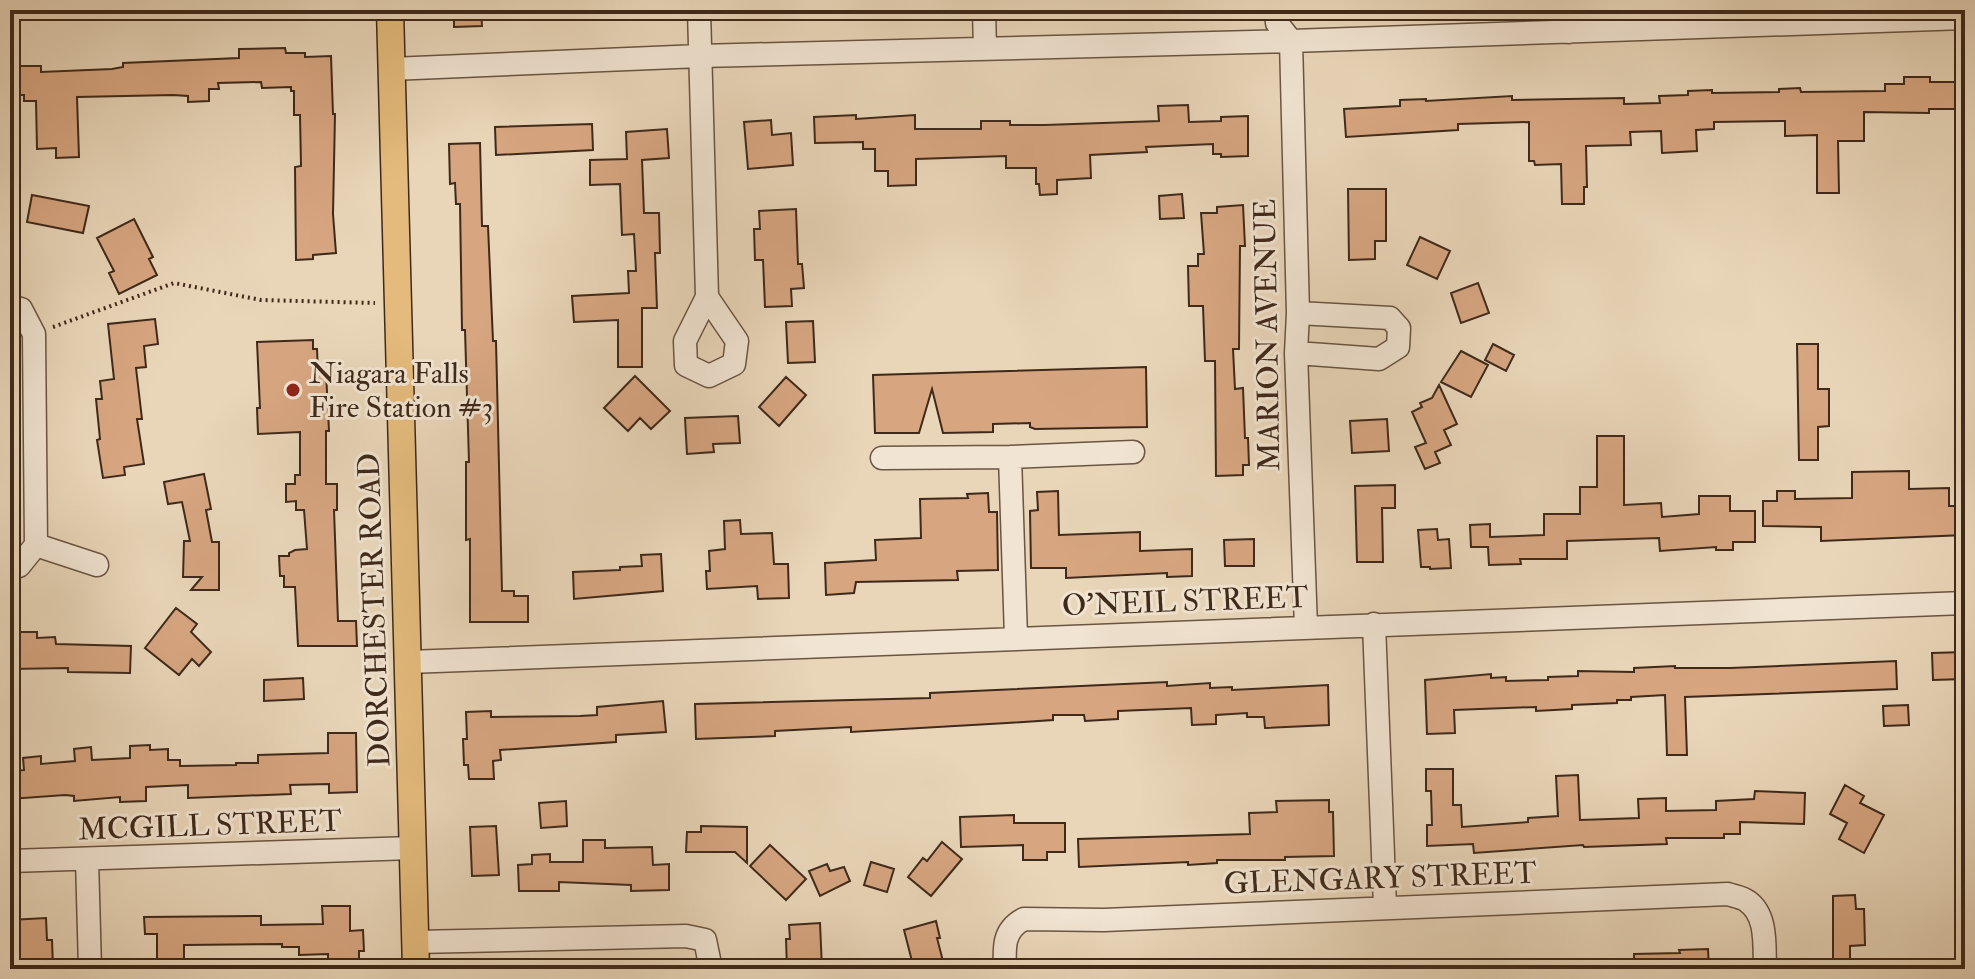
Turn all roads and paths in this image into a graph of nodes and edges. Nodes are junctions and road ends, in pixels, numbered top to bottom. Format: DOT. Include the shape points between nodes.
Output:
graph roads {
  1 [pos="390,10"];
  2 [pos="699,10"];
  3 [pos="984,10"];
  4 [pos="1276,10"];
  5 [pos="1965,18"];
  6 [pos="1569,21"];
  7 [pos="1291,41"];
  8 [pos="985,49"];
  9 [pos="700,56"];
  10 [pos="391,69"];
  11 [pos="707,297"];
  12 [pos="397,304"];
  13 [pos="10,306"];
  14 [pos="1298,313"];
  15 [pos="34,334"];
  16 [pos="1296,353"];
  17 [pos="1133,452"];
  18 [pos="1010,457"];
  19 [pos="882,458"];
  20 [pos="36,545"];
  21 [pos="97,565"];
  22 [pos="10,568"];
  23 [pos="1965,603"];
  24 [pos="1374,624"];
  25 [pos="1306,627"];
  26 [pos="1016,637"];
  27 [pos="408,662"];
  28 [pos="413,848"];
  29 [pos="87,859"];
  30 [pos="10,861"];
  31 [pos="1385,907"];
  32 [pos="415,942"];
  33 [pos="1005,961"];
  34 [pos="90,969"];
  35 [pos="416,969"];
  36 [pos="711,969"];
  37 [pos="1765,969"];
  1 -- 10 [label="main road, DORCHESTER ROAD"];
  2 -- 9 [label="street"];
  3 -- 8 [label="street"];
  4 -- 7 [label="street" via="1277,23"];
  5 -- 6 [label="street"];
  6 -- 7 [label="street"];
  7 -- 8 [label="street"];
  7 -- 14 [label="street, MARION AVENUE"];
  8 -- 9 [label="street"];
  9 -- 10 [label="street"];
  9 -- 11 [label="street"];
  10 -- 12 [label="main road, DORCHESTER ROAD"];
  12 -- 15 [label="path" via="261,300 174,283"];
  12 -- 27 [label="main road, DORCHESTER ROAD"];
  13 -- 15 [label="street" via="21,309"];
  14 -- 16 [label="street, MARION AVENUE"];
  14 -- 16 [label="street" via="1390,318 1399,328 1398,347 1379,359"];
  15 -- 20 [label="street"];
  16 -- 25 [label="street, MARION AVENUE"];
  17 -- 18 [label="street"];
  18 -- 19 [label="street"];
  18 -- 26 [label="street"];
  20 -- 21 [label="street"];
  20 -- 22 [label="street" via="19,566"];
  23 -- 24 [label="street, O'NEIL STREET"];
  24 -- 25 [label="street, O'NEIL STREET"];
  24 -- 31 [label="street"];
  25 -- 26 [label="street, O'NEIL STREET"];
  26 -- 27 [label="street, O'NEIL STREET"];
  27 -- 28 [label="main road, DORCHESTER ROAD"];
  28 -- 29 [label="street, MCGILL STREET"];
  28 -- 32 [label="main road, DORCHESTER ROAD"];
  29 -- 30 [label="street, MCGILL STREET"];
  29 -- 34 [label="street"];
  31 -- 33 [label="street, GLENGARY STREET" via="1024,919 1005,939"];
  31 -- 37 [label="street, GLENGARY STREET" via="1728,894 1747,900 1758,913"];
  32 -- 35 [label="main road, DORCHESTER ROAD"];
  32 -- 36 [label="street" via="686,936 705,940"];
}
